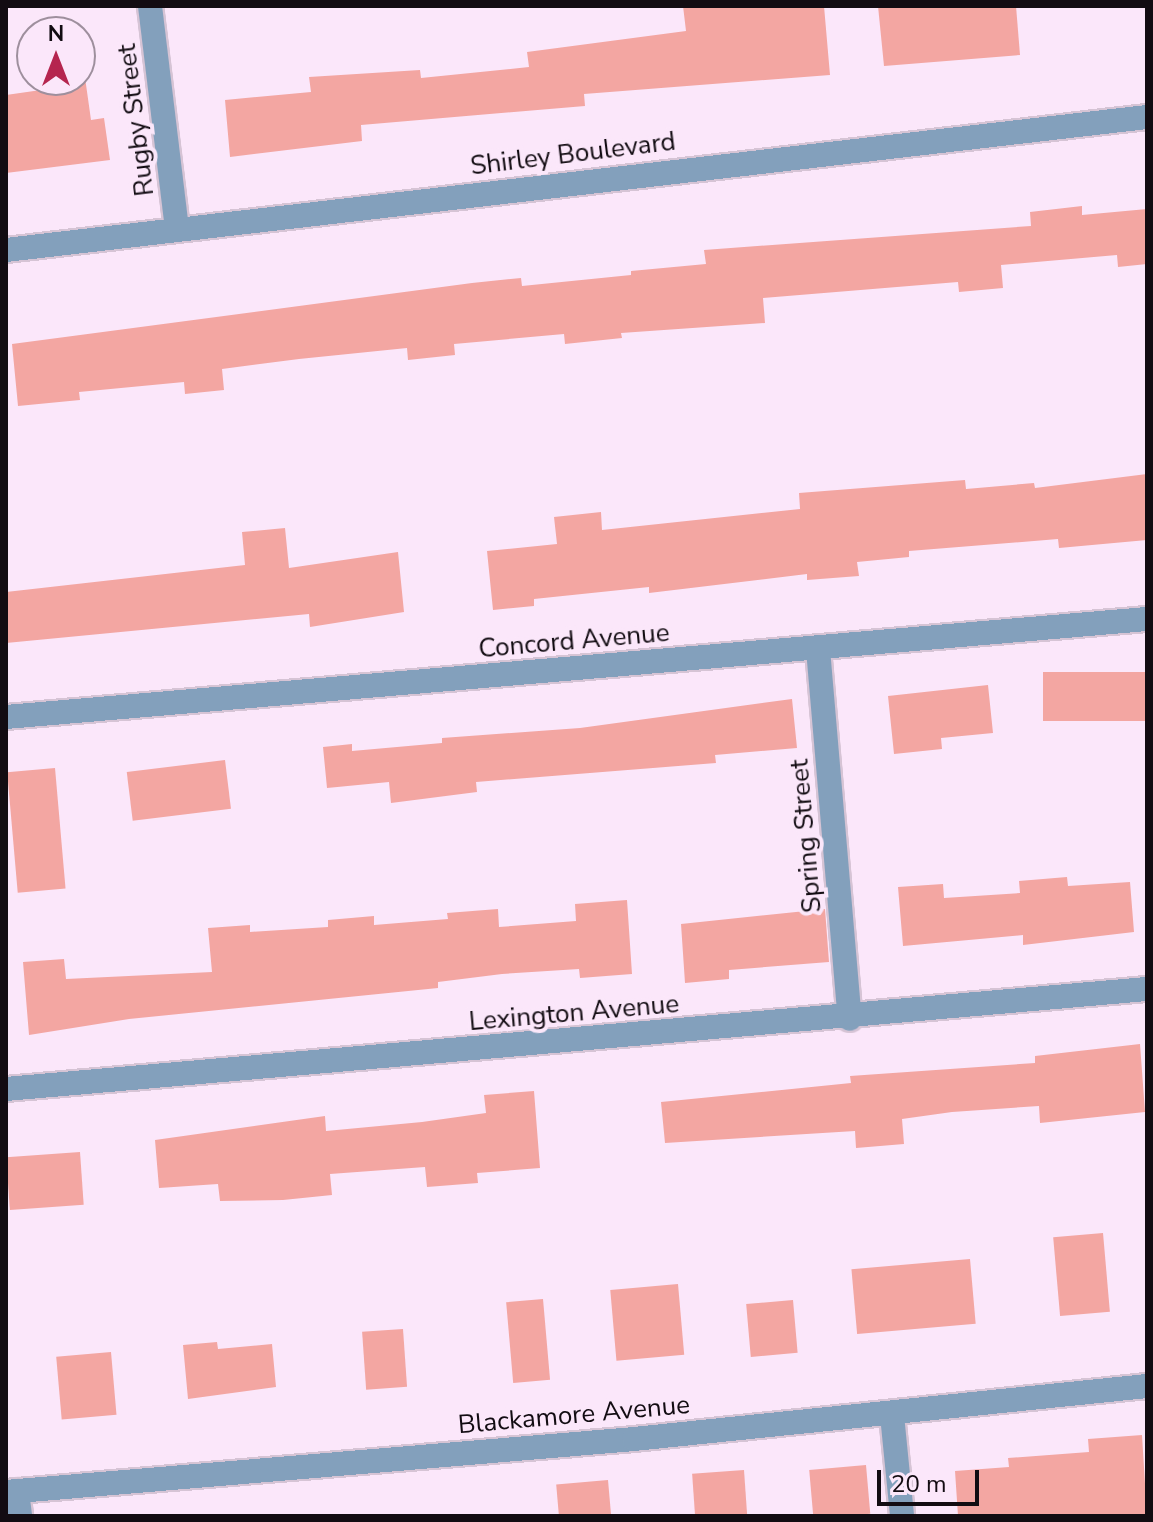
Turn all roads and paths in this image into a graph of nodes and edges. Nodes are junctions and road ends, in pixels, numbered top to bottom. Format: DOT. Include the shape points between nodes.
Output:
graph roads {
  1 [pos="150,6"];
  2 [pos="1147,117"];
  3 [pos="177,228"];
  4 [pos="6,250"];
  5 [pos="1147,619"];
  6 [pos="818,649"];
  7 [pos="6,717"];
  8 [pos="1147,989"];
  9 [pos="850,1019"];
  10 [pos="6,1089"];
  11 [pos="1147,1386"];
  12 [pos="892,1415"];
  13 [pos="12,1491"];
  14 [pos="20,1516"];
  15 [pos="902,1516"];
  1 -- 3 [label="street, Rugby Street"];
  2 -- 3 [label="street, Shirley Boulevard"];
  3 -- 4 [label="street, Shirley Boulevard"];
  5 -- 6 [label="street, Concord Avenue"];
  6 -- 7 [label="street, Concord Avenue"];
  6 -- 9 [label="street, Spring Street"];
  8 -- 9 [label="street, Lexington Avenue"];
  9 -- 10 [label="street, Lexington Avenue"];
  11 -- 12 [label="street, Blackamore Avenue"];
  12 -- 13 [label="street, Blackamore Avenue"];
  12 -- 15 [label="street"];
  13 -- 14 [label="street"];
}
